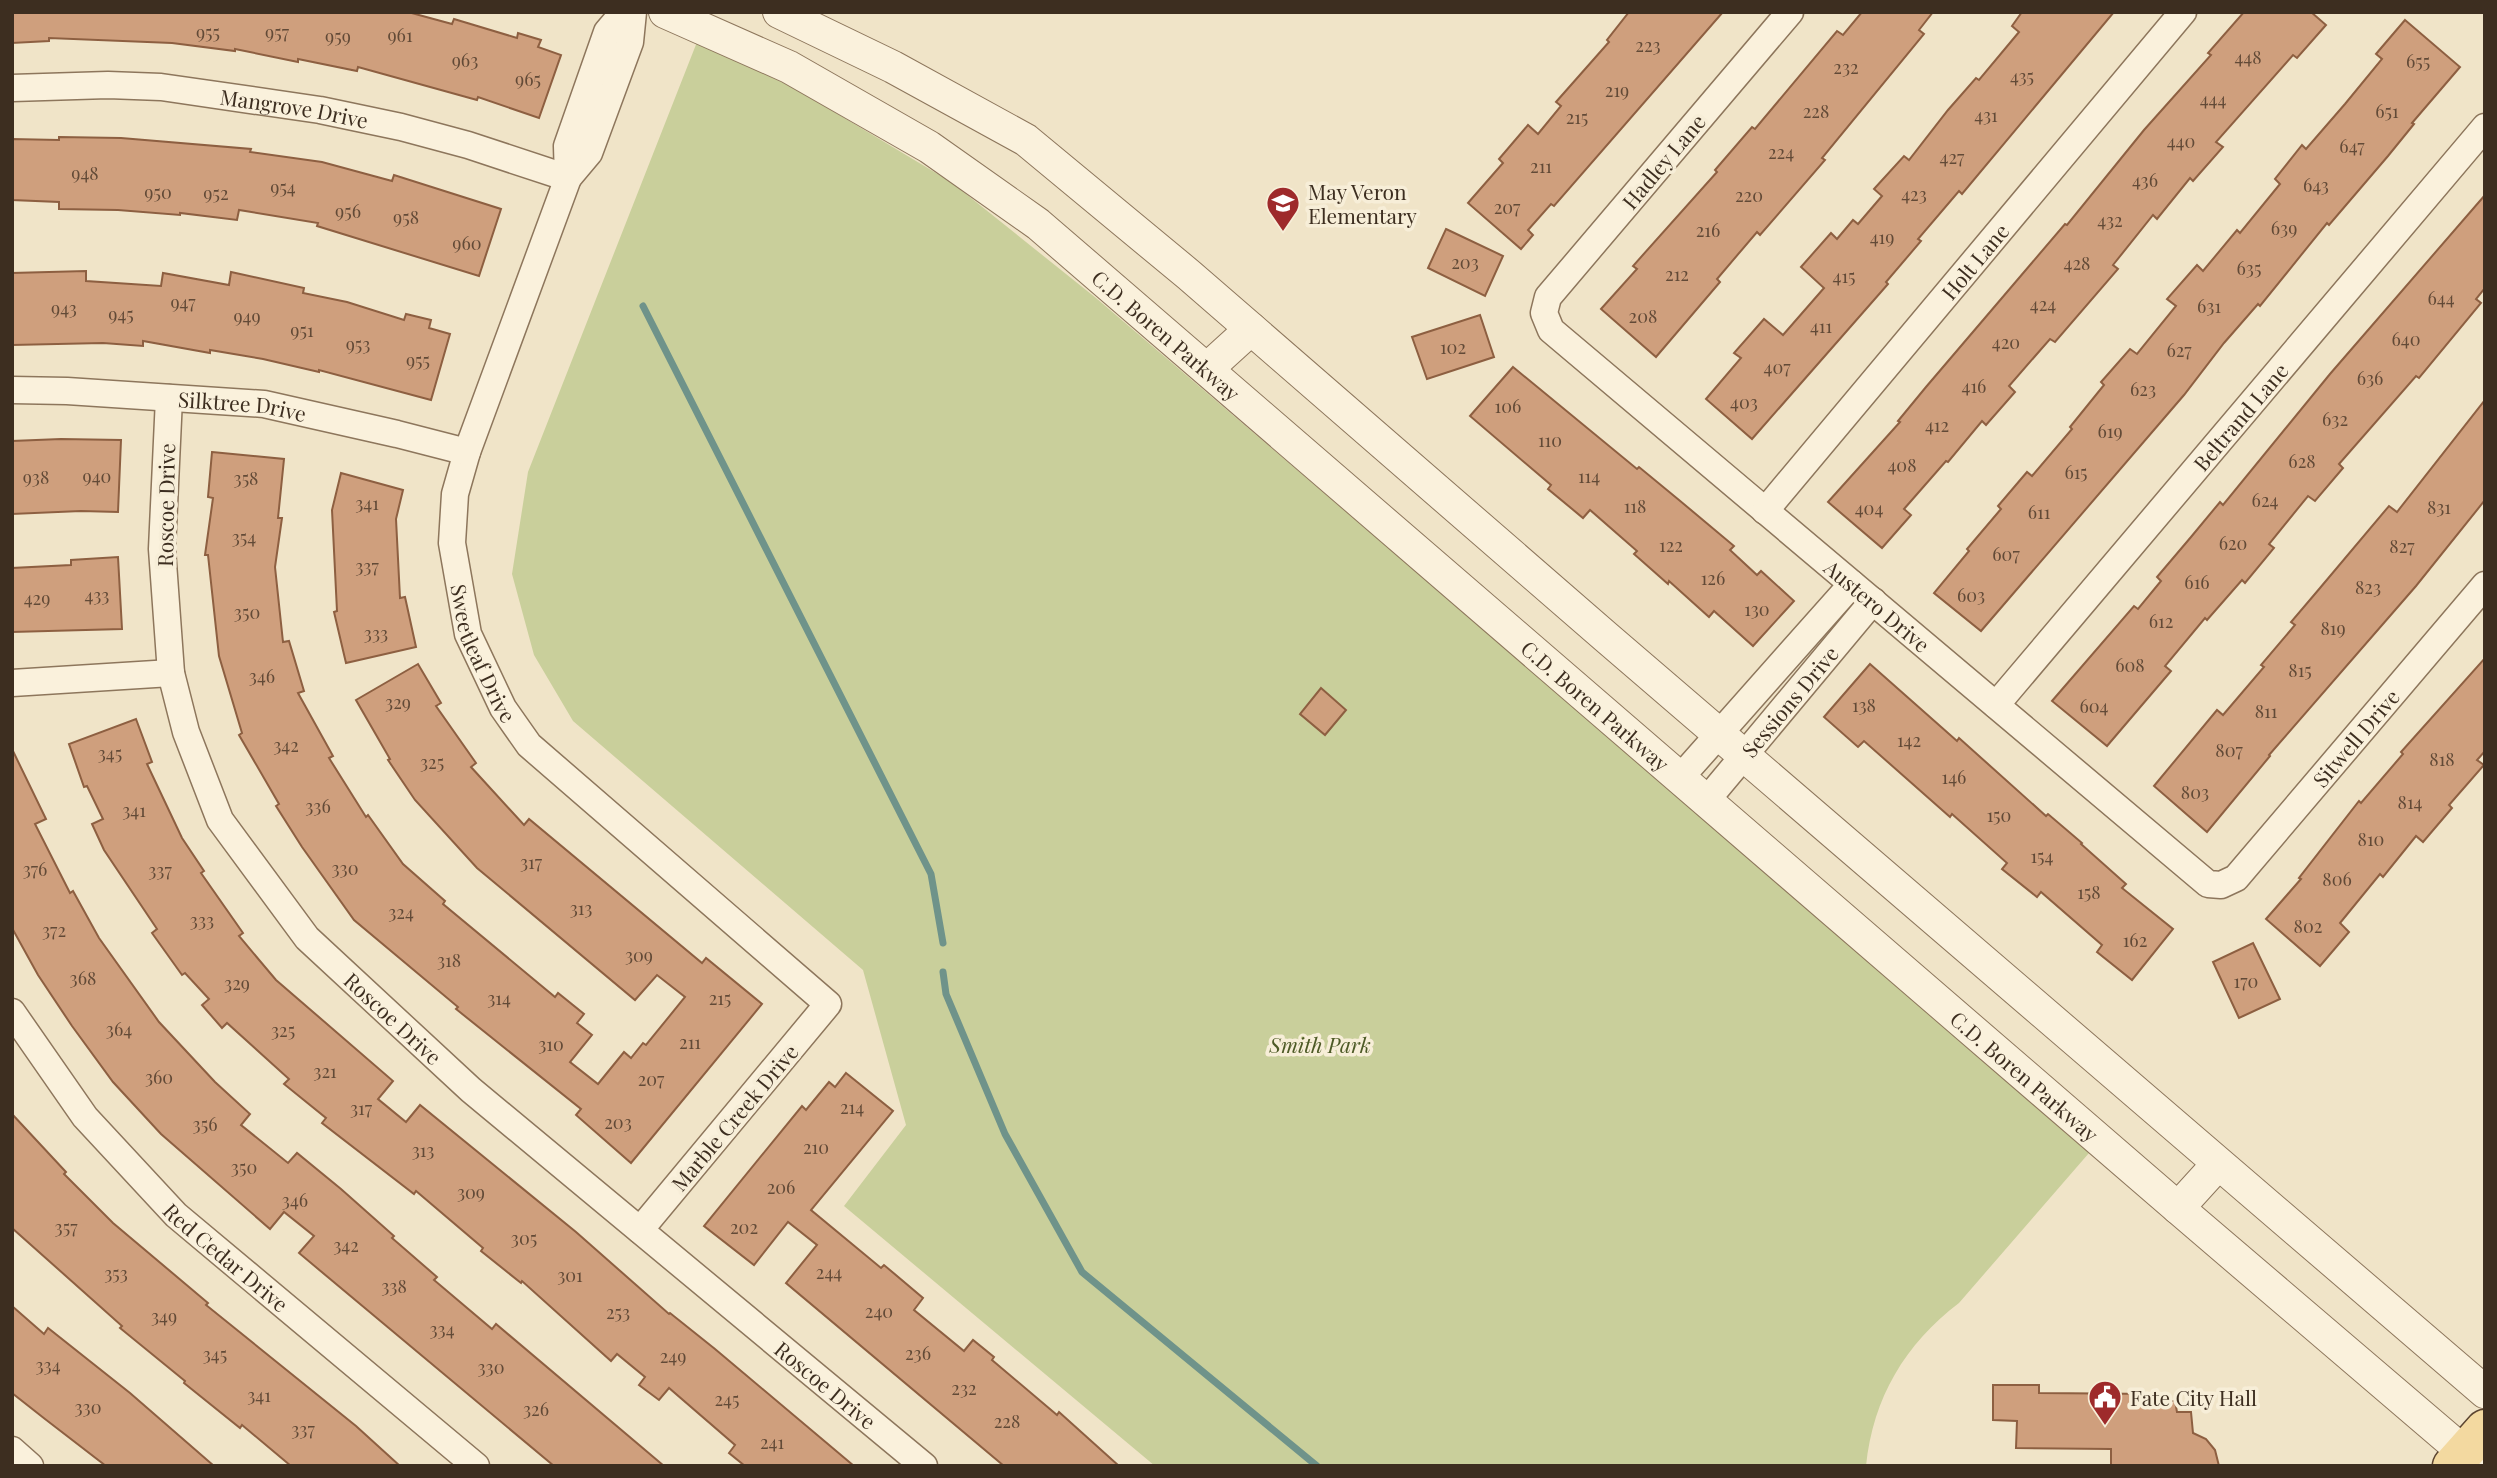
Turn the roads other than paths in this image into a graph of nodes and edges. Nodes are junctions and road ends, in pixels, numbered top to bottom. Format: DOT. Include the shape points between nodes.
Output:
graph roads {
  1 [pos="624,12"];
  2 [pos="633,12"];
  3 [pos="665,12"];
  4 [pos="779,12"];
  5 [pos="1790,12"];
  6 [pos="2183,12"];
  7 [pos="12,88"];
  8 [pos="2485,127"];
  9 [pos="568,178"];
  10 [pos="1544,313"];
  11 [pos="1251,329"];
  12 [pos="1207,369"];
  13 [pos="12,390"];
  14 [pos="169,398"];
  15 [pos="467,452"];
  16 [pos="1765,511"];
  17 [pos="1852,584"];
  18 [pos="2485,585"];
  19 [pos="1872,601"];
  20 [pos="171,673"];
  21 [pos="12,683"];
  22 [pos="1996,705"];
  23 [pos="1719,735"];
  24 [pos="1744,756"];
  25 [pos="1680,778"];
  26 [pos="1706,801"];
  27 [pos="2221,885"];
  28 [pos="828,1004"];
  29 [pos="12,1012"];
  30 [pos="2218,1164"];
  31 [pos="2178,1208"];
  32 [pos="640,1230"];
  33 [pos="2485,1392"];
  34 [pos="12,1450"];
  35 [pos="2470,1453"];
  36 [pos="30,1466"];
  37 [pos="477,1466"];
  38 [pos="924,1466"];
  1 -- 9 [label="street, Sweetleaf Drive" via="607,32 566,146"];
  2 -- 9 [label="street, Sweetleaf Drive" via="630,42 589,153"];
  3 -- 12 [label="street, C.D. Boren Parkway" via="789,67 929,147 1038,225"];
  4 -- 11 [label="street" via="893,67 1026,140"];
  5 -- 10 [label="street, Hadley Lane" via="1548,296"];
  6 -- 16 [label="street, Holt Lane"];
  7 -- 9 [label="street, Mangrove Drive" via="161,87 320,110 428,134"];
  8 -- 22 [label="street, Beltrand Lane"];
  9 -- 15 [label="street, Sweetleaf Drive"];
  10 -- 16 [label="street, Austero Drive" via="1551,330"];
  11 -- 12 [label="street"];
  11 -- 23 [label="street"];
  12 -- 25 [label="street, C.D. Boren Parkway"];
  13 -- 14 [label="street, Silktree Drive"];
  14 -- 15 [label="street, Silktree Drive" via="264,404"];
  14 -- 20 [label="street, Roscoe Drive" via="162,549"];
  15 -- 28 [label="street, Sweetleaf Drive" via="455,494 452,543 468,634 503,708 529,745"];
  16 -- 17 [label="street, Austero Drive"];
  17 -- 19 [label="street, Austero Drive"];
  17 -- 23 [label="street, Sessions Drive"];
  18 -- 27 [label="street, Sitwell Drive" via="2236,878"];
  19 -- 22 [label="street, Austero Drive"];
  19 -- 24 [label="street, Sessions Drive"];
  20 -- 21 [label="street"];
  20 -- 32 [label="street, Roscoe Drive" via="186,732 220,820 307,937 471,1090"];
  22 -- 27 [label="street, Austero Drive" via="2207,884"];
  23 -- 24 [label="street"];
  23 -- 25 [label="street, Sessions Drive"];
  24 -- 26 [label="street, Sessions Drive"];
  24 -- 30 [label="street"];
  25 -- 26 [label="street, C.D. Boren Parkway"];
  26 -- 31 [label="street, C.D. Boren Parkway"];
  28 -- 32 [label="street, Marble Creek Drive"];
  29 -- 37 [label="street, Red Cedar Drive" via="85,1117 176,1214"];
  30 -- 31 [label="street"];
  30 -- 33 [label="street"];
  31 -- 35 [label="street, C.D. Boren Parkway"];
  32 -- 38 [label="street, Roscoe Drive"];
  34 -- 36 [label="street"];
}
